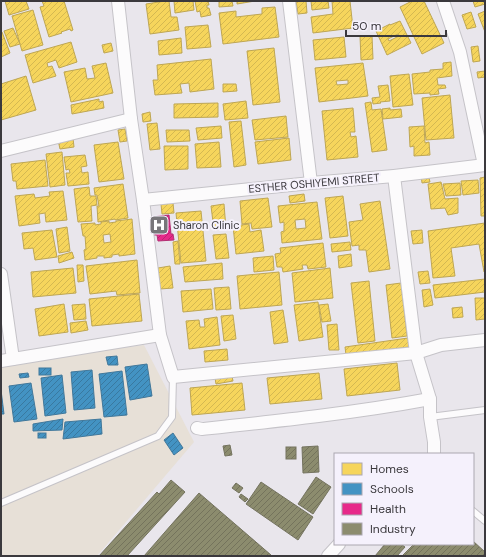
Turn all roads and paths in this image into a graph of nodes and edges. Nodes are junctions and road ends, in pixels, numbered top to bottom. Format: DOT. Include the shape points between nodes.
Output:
graph roads {
  1 [pos="118,1"];
  2 [pos="289,1"];
  3 [pos="443,1"];
  4 [pos="131,119"];
  5 [pos="1,151"];
  6 [pos="484,165"];
  7 [pos="394,176"];
  8 [pos="311,182"];
  9 [pos="143,200"];
  10 [pos="1,274"];
  11 [pos="160,335"];
  12 [pos="485,340"];
  13 [pos="13,359"];
  14 [pos="418,359"];
  15 [pos="1,361"];
  16 [pos="173,377"];
  17 [pos="430,399"];
  18 [pos="485,410"];
  19 [pos="430,417"];
  20 [pos="197,428"];
  21 [pos="434,453"];
  22 [pos="1,504"];
  23 [pos="474,512"];
  24 [pos="485,521"];
  25 [pos="338,545"];
  26 [pos="328,556"];
  1 -- 4 [label="street"];
  2 -- 8 [label="street"];
  3 -- 6 [label="street" via="460,52"];
  4 -- 5 [label="street"];
  4 -- 9 [label="street"];
  6 -- 7 [label="street, ESTHER OSHIYEMI STREET"];
  7 -- 8 [label="street, ESTHER OSHIYEMI STREET"];
  7 -- 14 [label="street"];
  8 -- 9 [label="street, ESTHER OSHIYEMI STREET"];
  9 -- 11 [label="street"];
  10 -- 13 [label="street"];
  11 -- 13 [label="street"];
  11 -- 16 [label="street"];
  12 -- 14 [label="street" via="441,345"];
  13 -- 15 [label="street"];
  14 -- 16 [label="street"];
  14 -- 17 [label="street"];
  16 -- 22 [label="lane" via="172,417 158,436"];
  17 -- 19 [label="street"];
  17 -- 20 [label="street" via="325,415"];
  18 -- 19 [label="lane"];
  19 -- 21 [label="street"];
  23 -- 24 [label="lane"];
  25 -- 26 [label="street"];
}
